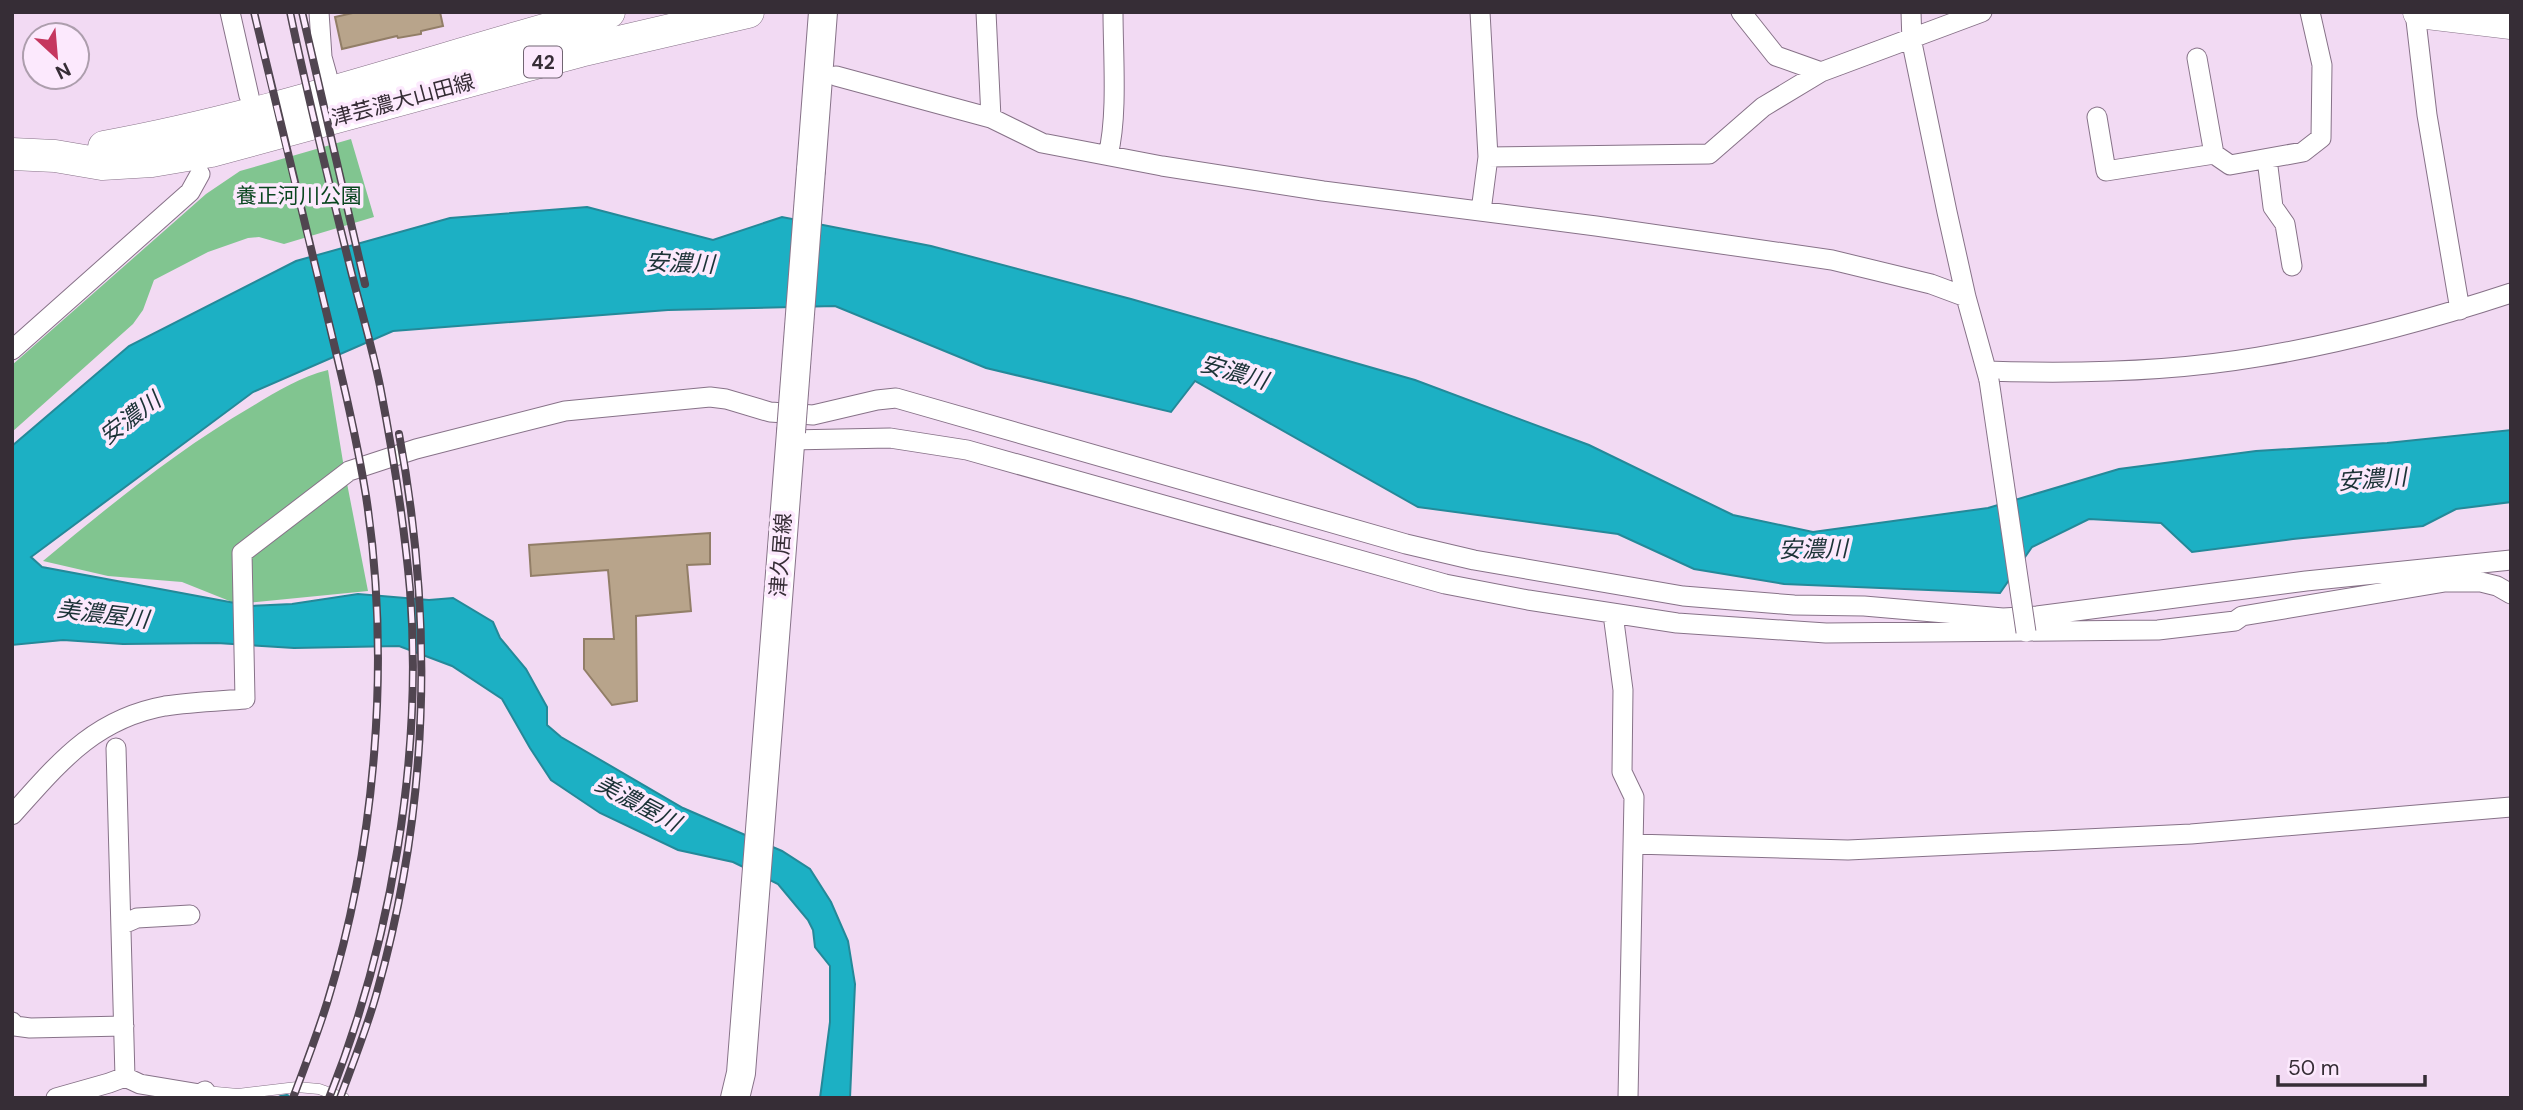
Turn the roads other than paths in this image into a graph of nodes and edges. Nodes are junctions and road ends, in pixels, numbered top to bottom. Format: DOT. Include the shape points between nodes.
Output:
graph roads {
  1 [pos="230,12"];
  2 [pos="319,12"];
  3 [pos="609,12"];
  4 [pos="748,12"];
  5 [pos="823,12"];
  6 [pos="986,12"];
  7 [pos="1113,12"];
  8 [pos="1480,12"];
  9 [pos="1741,12"];
  10 [pos="1911,12"];
  11 [pos="1982,12"];
  12 [pos="2311,12"];
  13 [pos="2417,12"];
  14 [pos="577,16"];
  15 [pos="2511,23"];
  16 [pos="1912,38"];
  17 [pos="2197,58"];
  18 [pos="1821,72"];
  19 [pos="327,75"];
  20 [pos="836,76"];
  21 [pos="249,96"];
  22 [pos="2097,117"];
  23 [pos="991,118"];
  24 [pos="12,154"];
  25 [pos="1108,155"];
  26 [pos="2214,155"];
  27 [pos="55,156"];
  28 [pos="1488,157"];
  29 [pos="2267,159"];
  30 [pos="200,174"];
  31 [pos="1481,211"];
  32 [pos="2292,266"];
  33 [pos="2511,293"];
  34 [pos="1966,297"];
  35 [pos="2460,310"];
  36 [pos="12,350"];
  37 [pos="1988,376"];
  38 [pos="791,436"];
  39 [pos="2511,560"];
  40 [pos="2511,594"];
  41 [pos="1613,614"];
  42 [pos="2026,632"];
  43 [pos="116,748"];
  44 [pos="2511,807"];
  45 [pos="12,815"];
  46 [pos="1633,845"];
  47 [pos="190,915"];
  48 [pos="121,925"];
  49 [pos="12,1022"];
  50 [pos="124,1026"];
  51 [pos="125,1077"];
  52 [pos="205,1091"];
  53 [pos="56,1098"];
  54 [pos="344,1098"];
  55 [pos="735,1098"];
  56 [pos="1628,1098"];
  1 -- 21 [label="street"];
  2 -- 19 [label="street"];
  3 -- 14 [label="main road, 津芸濃大山田線 / 42"];
  4 -- 27 [label="main road, 津芸濃大山田線 / 42" via="580,51 211,151 102,164"];
  5 -- 38 [label="main road, 津久居線, bridge"];
  6 -- 23 [label="street"];
  7 -- 25 [label="street"];
  8 -- 28 [label="street"];
  9 -- 18 [label="street" via="1776,56"];
  10 -- 16 [label="street"];
  11 -- 16 [label="street"];
  12 -- 29 [label="street" via="2322,65 2321,138 2303,152"];
  13 -- 15 [label="main road"];
  13 -- 35 [label="street" via="2427,116"];
  14 -- 27 [label="main road, 津芸濃大山田線 / 42" via="224,121"];
  16 -- 18 [label="street"];
  16 -- 34 [label="street"];
  17 -- 26 [label="street"];
  18 -- 28 [label="street" via="1763,107 1709,154"];
  20 -- 23 [label="street"];
  22 -- 26 [label="street" via="2106,171"];
  23 -- 25 [label="street" via="1042,143"];
  24 -- 27 [label="main road, 津芸濃大山田線 / 42"];
  25 -- 31 [label="street" via="1323,191"];
  26 -- 29 [label="street" via="2230,166"];
  28 -- 31 [label="street"];
  29 -- 32 [label="street" via="2273,208 2285,224"];
  30 -- 36 [label="street" via="190,192"];
  31 -- 34 [label="street" via="1832,260"];
  33 -- 35 [label="street"];
  34 -- 37 [label="street"];
  35 -- 37 [label="street" via="2258,357 2195,365"];
  37 -- 42 [label="street, bridge"];
  38 -- 41 [label="street" via="890,438 967,450 1445,584"];
  38 -- 55 [label="main road, 津久居線" via="741,1073"];
  39 -- 45 [label="street" via="2026,617 1794,605 1683,596 1474,560 896,398 813,415 710,397 565,411 349,471 242,553 245,699 168,706 114,721 68,754"];
  40 -- 42 [label="street" via="2481,582 2445,582 2242,616 2235,621 2158,630"];
  41 -- 42 [label="street" via="1826,633"];
  41 -- 46 [label="street" via="1623,690 1622,772 1634,797"];
  43 -- 48 [label="street"];
  44 -- 46 [label="street" via="2191,834 1862,850"];
  46 -- 56 [label="street"];
  47 -- 48 [label="street" via="136,918"];
  48 -- 50 [label="street"];
  49 -- 50 [label="street" via="30,1028"];
  50 -- 51 [label="street"];
  51 -- 52 [label="street" via="140,1084 200,1094"];
  51 -- 53 [label="street"];
  52 -- 54 [label="lane" via="238,1094 297,1087"];
}
